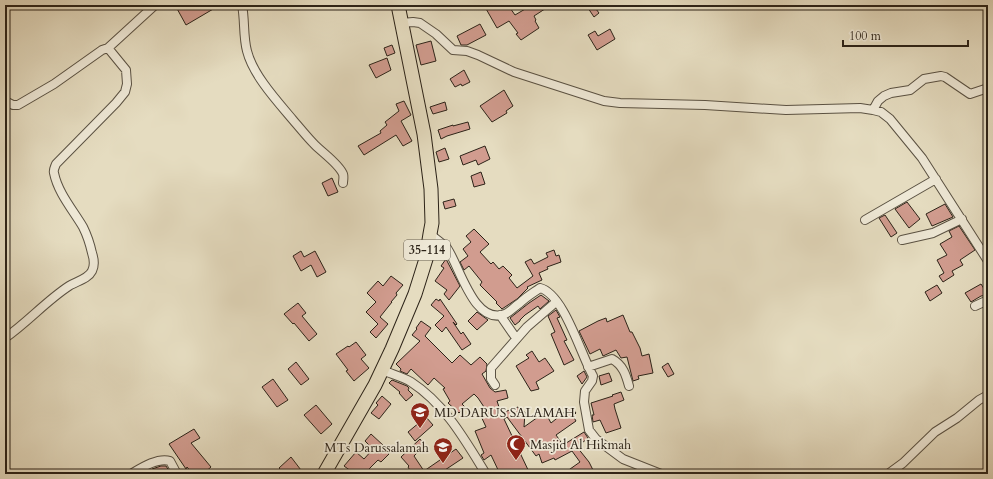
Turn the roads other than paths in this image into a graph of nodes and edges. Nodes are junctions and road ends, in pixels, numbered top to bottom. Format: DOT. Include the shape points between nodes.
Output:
graph roads {
  1 [pos="155,5"];
  2 [pos="242,5"];
  3 [pos="398,5"];
  4 [pos="402,23"];
  5 [pos="108,48"];
  6 [pos="988,88"];
  7 [pos="7,102"];
  8 [pos="873,110"];
  9 [pos="936,179"];
  10 [pos="343,184"];
  11 [pos="962,219"];
  12 [pos="865,220"];
  13 [pos="430,234"];
  14 [pos="902,240"];
  15 [pos="988,261"];
  16 [pos="988,300"];
  17 [pos="556,302"];
  18 [pos="975,306"];
  19 [pos="500,315"];
  20 [pos="5,338"];
  21 [pos="516,338"];
  22 [pos="588,367"];
  23 [pos="382,370"];
  24 [pos="495,385"];
  25 [pos="629,386"];
  26 [pos="988,395"];
  27 [pos="131,474"];
  28 [pos="177,474"];
  29 [pos="324,474"];
  30 [pos="486,474"];
  31 [pos="661,474"];
  32 [pos="888,474"];
  1 -- 5 [label="street"];
  2 -- 10 [label="street" via="244,39 255,68 271,94 340,170"];
  3 -- 4 [label="main road, 35-114"];
  4 -- 8 [label="street" via="420,23 453,50 467,51 514,72 604,101 786,110"];
  4 -- 13 [label="main road, 35-114" via="424,134 432,200"];
  5 -- 7 [label="street" via="18,105"];
  5 -- 20 [label="street" via="126,70 128,84 125,92 54,169 61,190 84,228 91,247 93,269 87,277 47,302"];
  6 -- 8 [label="street" via="970,94 945,77 924,79 910,90 880,98"];
  8 -- 9 [label="street" via="885,114 890,119"];
  9 -- 11 [label="street"];
  9 -- 12 [label="street"];
  11 -- 14 [label="street" via="933,233"];
  11 -- 15 [label="street"];
  13 -- 19 [label="street" via="447,249 478,305 486,312 495,316"];
  13 -- 23 [label="main road, 35-114" via="426,259 415,294"];
  16 -- 18 [label="street"];
  17 -- 19 [label="street" via="548,291 540,288"];
  17 -- 21 [label="street"];
  17 -- 22 [label="street" via="572,327"];
  19 -- 21 [label="street"];
  21 -- 24 [label="street" via="491,368 491,379"];
  22 -- 25 [label="street" via="612,359 621,365"];
  22 -- 31 [label="street" via="593,376 585,391 584,402 589,430 596,439 623,459"];
  23 -- 29 [label="main road, 35-114"];
  23 -- 30 [label="street" via="410,381 435,402 464,438"];
  26 -- 32 [label="street" via="935,432"];
  27 -- 28 [label="street" via="166,459 170,461"];
}
